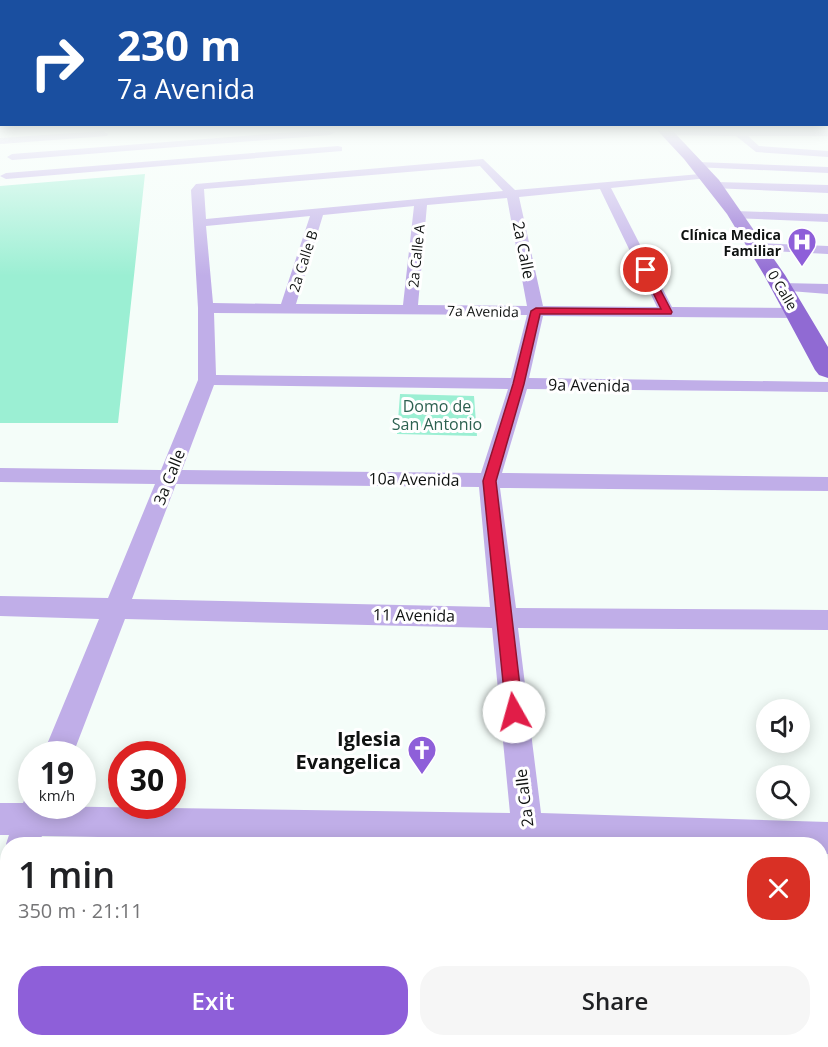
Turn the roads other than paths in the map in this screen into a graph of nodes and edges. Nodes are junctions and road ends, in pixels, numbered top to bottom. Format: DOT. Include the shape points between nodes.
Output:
graph roads {
  1 [pos="284,179"];
  2 [pos="498,179"];
  3 [pos="674,179"];
  4 [pos="709,179"];
  5 [pos="734,179"];
  6 [pos="604,185"];
  7 [pos="828,189"];
  8 [pos="512,194"];
  9 [pos="421,202"];
  10 [pos="318,212"];
  11 [pos="735,215"];
  12 [pos="828,218"];
  13 [pos="201,223"];
  14 [pos="755,247"];
  15 [pos="828,250"];
  16 [pos="782,287"];
  17 [pos="828,289"];
  18 [pos="206,308"];
  19 [pos="287,309"];
  20 [pos="410,310"];
  21 [pos="536,311"];
  22 [pos="667,312"];
  23 [pos="797,313"];
  24 [pos="828,370"];
  25 [pos="207,380"];
  26 [pos="519,384"];
  27 [pos="828,387"];
  28 [pos="0,475"];
  29 [pos="169,476"];
  30 [pos="489,481"];
  31 [pos="828,484"];
  32 [pos="0,606"];
  33 [pos="116,609"];
  34 [pos="503,618"];
  35 [pos="828,620"];
  36 [pos="63,741"];
  37 [pos="0,819"];
  38 [pos="30,823"];
  39 [pos="529,837"];
  1 -- 13 [label="street, 3a Calle" via="200,186 197,190"];
  2 -- 8 [label="street, 3a Calle"];
  3 -- 6 [label="street"];
  4 -- 11 [label="main road, 0 Calle"];
  5 -- 7 [label="street"];
  6 -- 8 [label="street"];
  6 -- 22 [label="street"];
  8 -- 9 [label="street"];
  8 -- 21 [label="street, 2a Calle"];
  9 -- 10 [label="street"];
  9 -- 20 [label="street, 2a Calle A"];
  10 -- 13 [label="street"];
  10 -- 19 [label="street, 2a Calle B"];
  11 -- 12 [label="street"];
  11 -- 14 [label="main road, 0 Calle"];
  13 -- 18 [label="street, 3a Calle"];
  14 -- 15 [label="street"];
  14 -- 16 [label="main road, 0 Calle"];
  16 -- 17 [label="street"];
  16 -- 23 [label="main road, 0 Calle"];
  18 -- 19 [label="street, 7a Avenida"];
  18 -- 25 [label="street, 3a Calle"];
  19 -- 20 [label="street, 7a Avenida"];
  20 -- 21 [label="street, 7a Avenida"];
  21 -- 22 [label="street, 7a Avenida"];
  21 -- 26 [label="street, 2a Calle"];
  22 -- 23 [label="street, 7a Avenida"];
  23 -- 24 [label="main road, 0 Calle"];
  25 -- 26 [label="street, 9a Avenida"];
  25 -- 29 [label="street, 3a Calle"];
  26 -- 27 [label="street, 9a Avenida"];
  26 -- 30 [label="street, 2a Calle"];
  28 -- 29 [label="street, 10a Avenida"];
  29 -- 30 [label="street, 10a Avenida"];
  29 -- 33 [label="street, 3a Calle"];
  30 -- 31 [label="street, 10a Avenida"];
  30 -- 34 [label="street, 2a Calle"];
  32 -- 33 [label="street, 11 Avenida"];
  33 -- 34 [label="street, 11 Avenida"];
  33 -- 36 [label="street, 3a Calle"];
  34 -- 35 [label="street, 11 Avenida"];
  34 -- 39 [label="street, 2a Calle"];
  37 -- 38 [label="street"];
  38 -- 39 [label="street"];
}
